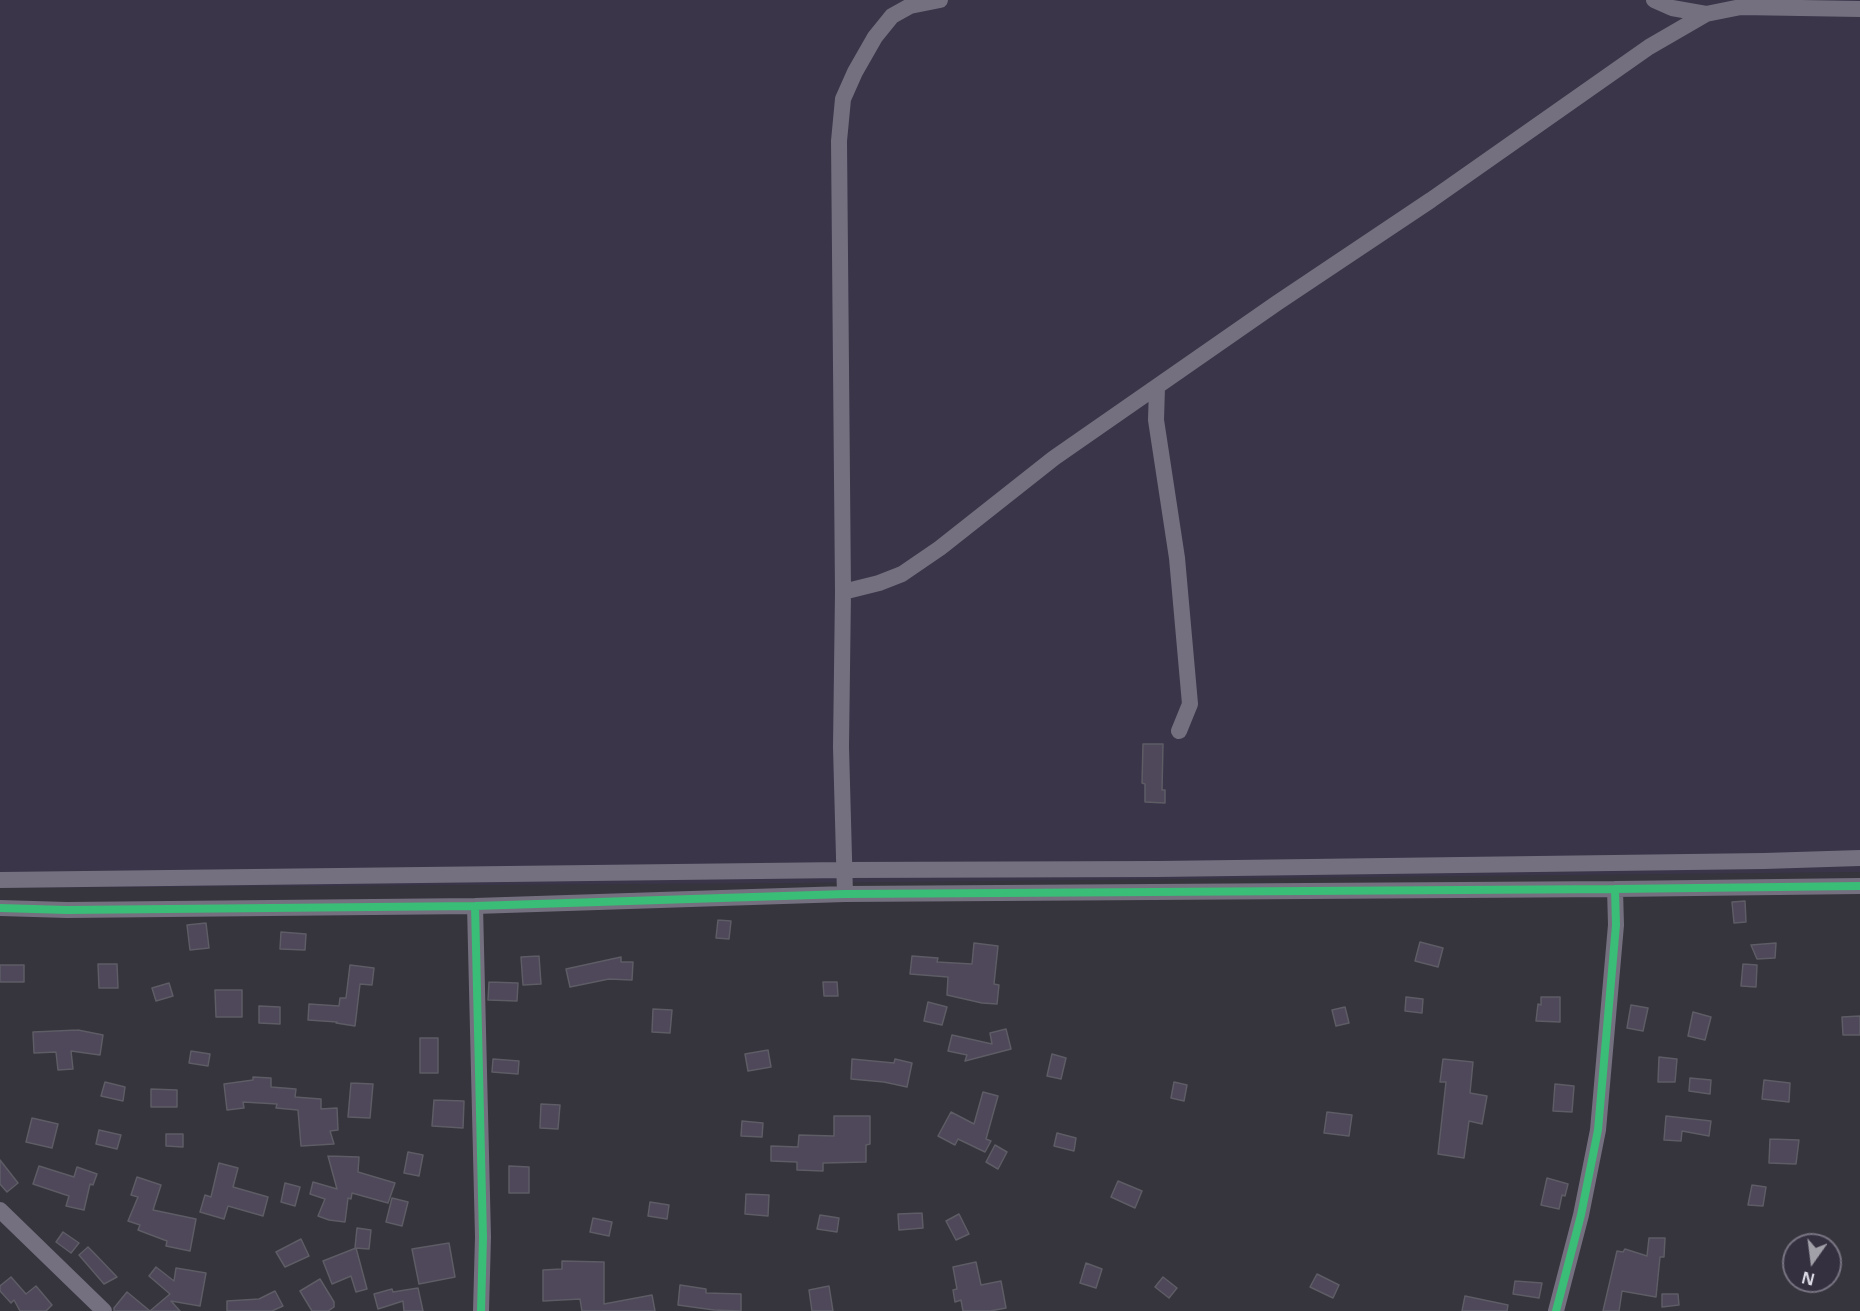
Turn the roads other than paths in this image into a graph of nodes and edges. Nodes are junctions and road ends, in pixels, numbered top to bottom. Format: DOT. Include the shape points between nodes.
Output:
graph roads {
  1 [pos="940,0"];
  2 [pos="1654,0"];
  3 [pos="1798,0"];
  4 [pos="1746,3"];
  5 [pos="1821,9"];
  6 [pos="1860,9"];
  7 [pos="1706,14"];
  8 [pos="1157,387"];
  9 [pos="843,592"];
  10 [pos="1179,731"];
  11 [pos="1860,858"];
  12 [pos="844,870"];
  13 [pos="0,880"];
  14 [pos="1860,886"];
  15 [pos="1616,889"];
  16 [pos="845,894"];
  17 [pos="475,906"];
  18 [pos="0,908"];
  19 [pos="0,1210"];
  20 [pos="104,1311"];
  21 [pos="481,1311"];
  22 [pos="1556,1311"];
  1 -- 9 [label="street" via="910,6 892,16 875,37 843,99 839,141"];
  2 -- 7 [label="street" via="1672,8"];
  3 -- 5 [label="street"];
  4 -- 5 [label="street"];
  4 -- 7 [label="street"];
  5 -- 6 [label="street"];
  7 -- 8 [label="street" via="1649,47"];
  8 -- 9 [label="street" via="1054,458 902,574"];
  8 -- 10 [label="street" via="1156,420 1177,558 1190,704"];
  9 -- 12 [label="street"];
  11 -- 12 [label="street"];
  12 -- 13 [label="street"];
  12 -- 16 [label="street"];
  14 -- 15 [label="street"];
  15 -- 16 [label="street"];
  15 -- 22 [label="street" via="1599,1130"];
  16 -- 17 [label="street"];
  17 -- 18 [label="street"];
  17 -- 21 [label="street"];
  19 -- 20 [label="street"];
}
